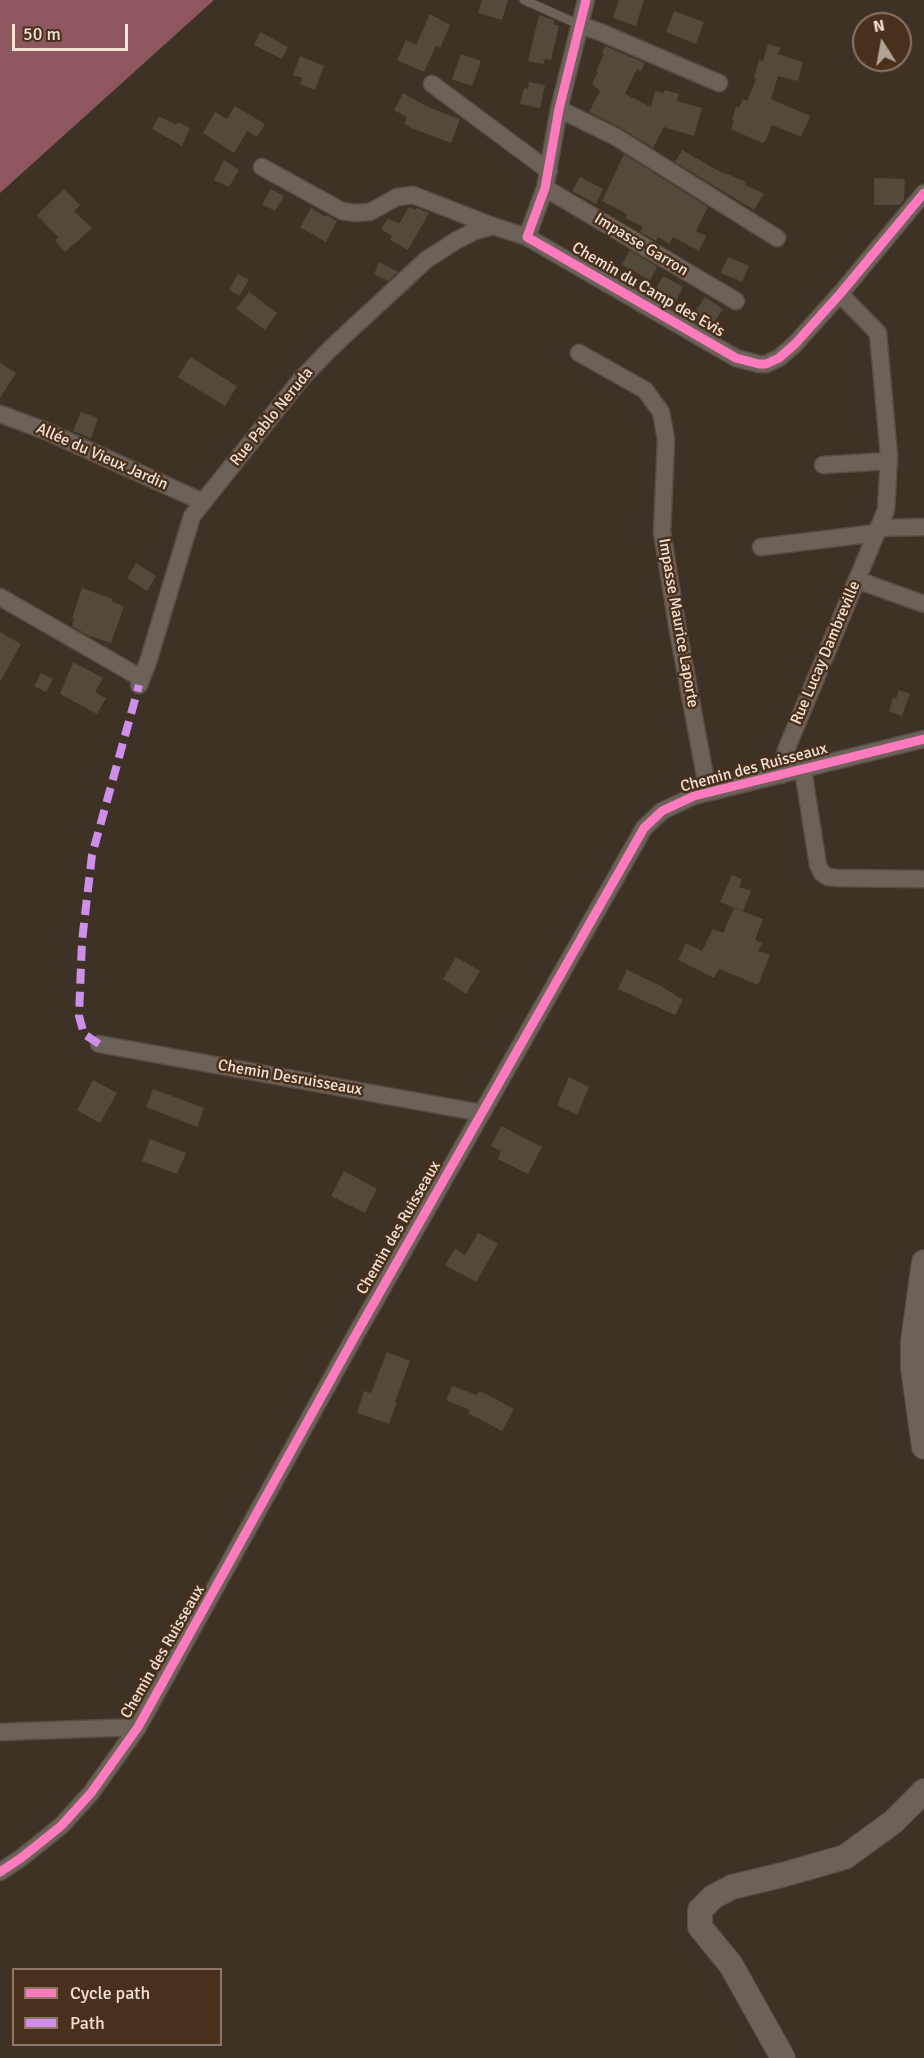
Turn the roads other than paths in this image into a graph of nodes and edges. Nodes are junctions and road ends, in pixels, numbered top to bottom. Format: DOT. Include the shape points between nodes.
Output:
graph roads {
  1 [pos="524,0"];
  2 [pos="586,0"];
  3 [pos="580,25"];
  4 [pos="719,82"];
  5 [pos="432,84"];
  6 [pos="559,109"];
  7 [pos="262,167"];
  8 [pos="549,171"];
  9 [pos="545,188"];
  10 [pos="924,193"];
  11 [pos="493,226"];
  12 [pos="527,237"];
  13 [pos="777,238"];
  14 [pos="840,294"];
  15 [pos="736,301"];
  16 [pos="579,353"];
  17 [pos="0,414"];
  18 [pos="889,461"];
  19 [pos="823,465"];
  20 [pos="203,502"];
  21 [pos="924,527"];
  22 [pos="877,531"];
  23 [pos="761,547"];
  24 [pos="857,580"];
  25 [pos="0,597"];
  26 [pos="924,604"];
  27 [pos="924,739"];
  28 [pos="803,770"];
  29 [pos="781,775"];
  30 [pos="708,792"];
  31 [pos="924,879"];
  32 [pos="99,1044"];
  33 [pos="482,1113"];
  34 [pos="924,1262"];
  35 [pos="924,1447"];
  36 [pos="138,1727"];
  37 [pos="0,1732"];
  38 [pos="924,1791"];
  39 [pos="0,1872"];
  40 [pos="783,2058"];
  1 -- 3 [label="lane"];
  2 -- 3 [label="street"];
  3 -- 4 [label="street"];
  3 -- 6 [label="street"];
  5 -- 8 [label="street"];
  6 -- 8 [label="street"];
  6 -- 13 [label="street" via="616,137"];
  7 -- 11 [label="street, Chemin du Camp des Evis" via="342,211 370,212 397,197 413,195"];
  8 -- 9 [label="street"];
  9 -- 12 [label="street"];
  9 -- 15 [label="street, Impasse Garron"];
  10 -- 14 [label="street, Chemin du Camp des Evis"];
  11 -- 12 [label="street, Chemin du Camp des Evis"];
  11 -- 20 [label="street, Rue Pablo Neruda" via="457,240 426,260 331,348 302,378"];
  12 -- 14 [label="street, Chemin du Camp des Evis" via="736,358 759,364 779,358"];
  14 -- 18 [label="street, Rue Lucay Dambreville" via="878,333"];
  16 -- 30 [label="street, Impasse Maurice Laporte" via="645,390 661,412 666,439 662,532"];
  17 -- 20 [label="street, Allée du Vieux Jardin"];
  18 -- 19 [label="street"];
  18 -- 22 [label="street, Rue Lucay Dambreville" via="886,510"];
  20 -- 25 [label="street, Rue Pablo Neruda" via="192,516 140,682"];
  21 -- 22 [label="street"];
  22 -- 23 [label="street"];
  22 -- 24 [label="street, Rue Lucay Dambreville"];
  24 -- 26 [label="street"];
  24 -- 29 [label="street, Rue Lucay Dambreville" via="786,750"];
  27 -- 28 [label="street, Chemin des Ruisseaux"];
  28 -- 29 [label="street, Chemin des Ruisseaux"];
  28 -- 31 [label="street" via="822,873 837,878"];
  29 -- 30 [label="street, Chemin des Ruisseaux"];
  30 -- 33 [label="street, Chemin des Ruisseaux" via="662,811 644,828"];
  32 -- 33 [label="street, Chemin Desruisseaux"];
  33 -- 36 [label="street, Chemin des Ruisseaux"];
  34 -- 35 [label="main road" via="913,1341"];
  36 -- 37 [label="street"];
  36 -- 39 [label="street, Chemin des Ruisseaux" via="92,1793 61,1826"];
  38 -- 40 [label="main road" via="893,1822 845,1857 732,1887 700,1910 700,1927 731,1965"];
}
